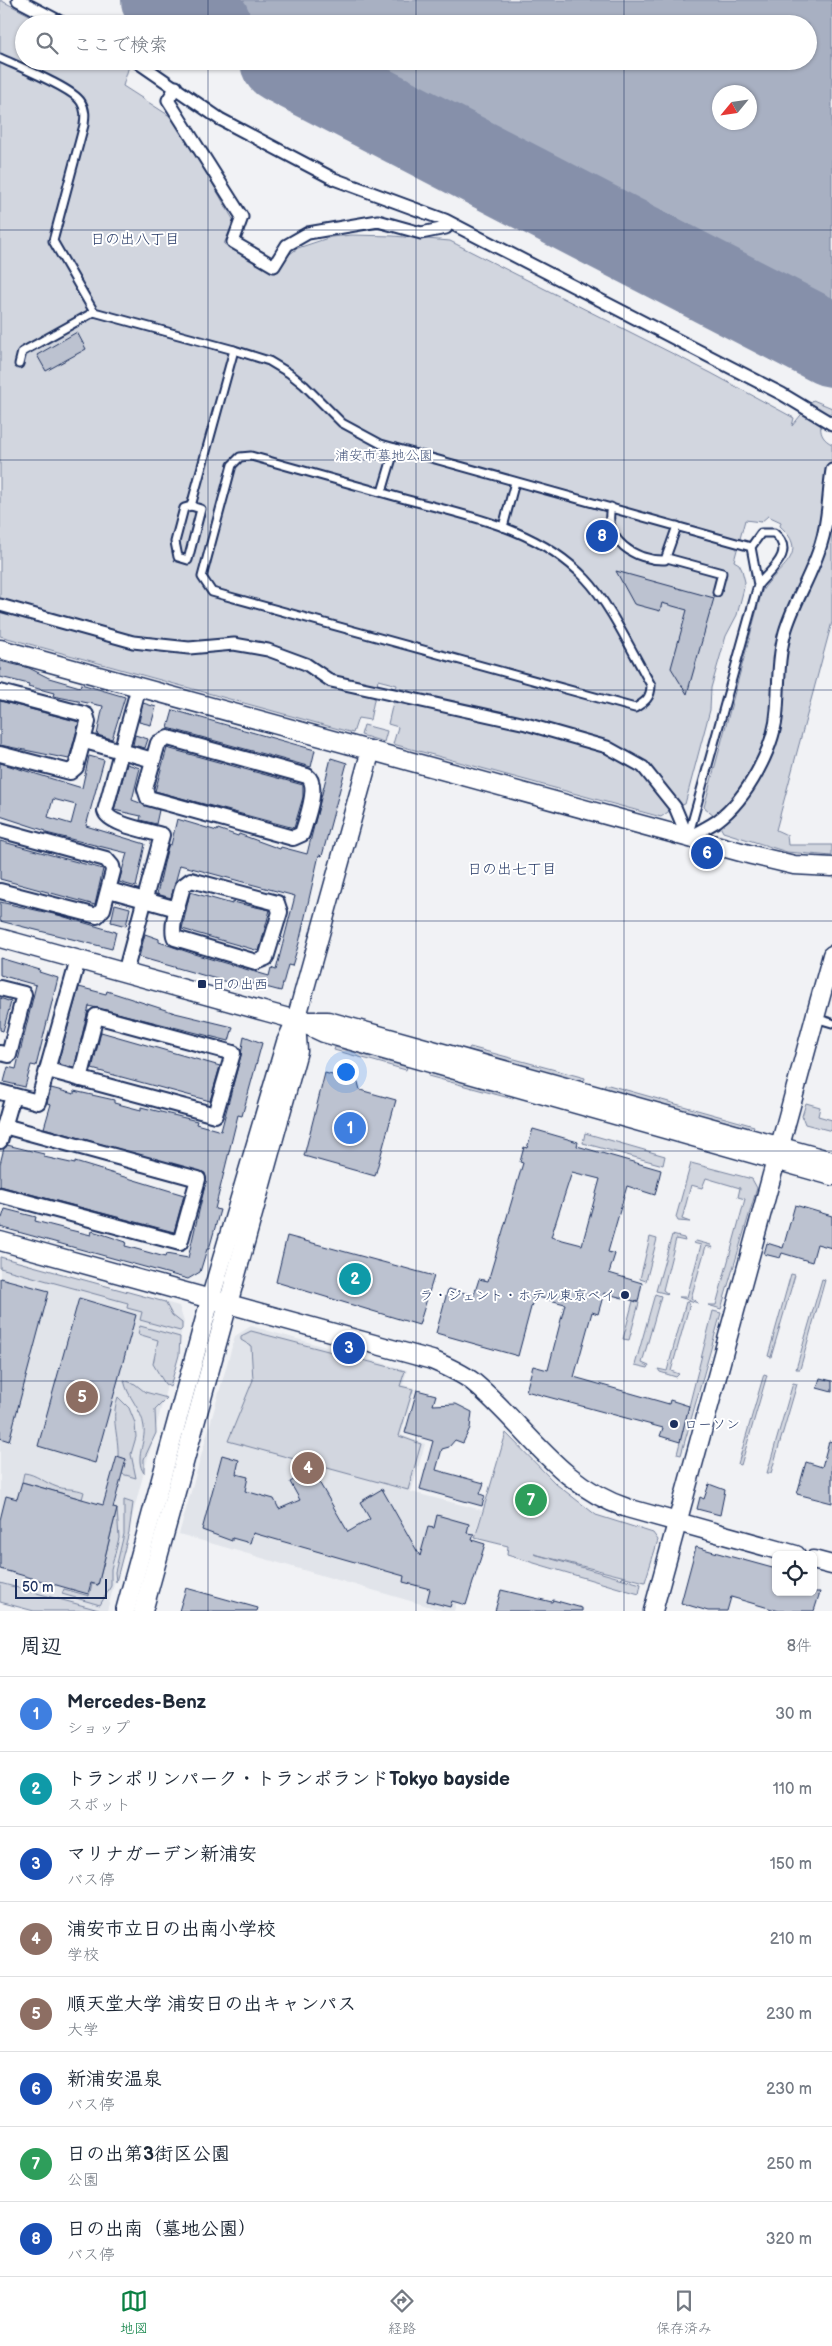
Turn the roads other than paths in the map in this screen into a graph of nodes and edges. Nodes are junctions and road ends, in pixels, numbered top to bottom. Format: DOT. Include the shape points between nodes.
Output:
graph roads {
  1 [pos="18,0"];
  2 [pos="47,15"];
  3 [pos="0,58"];
  4 [pos="15,65"];
  5 [pos="25,70"];
  6 [pos="149,70"];
  7 [pos="176,88"];
  8 [pos="446,228"];
  9 [pos="94,312"];
  10 [pos="234,350"];
  11 [pos="19,364"];
  12 [pos="832,424"];
  13 [pos="394,448"];
  14 [pos="832,470"];
  15 [pos="515,482"];
  16 [pos="382,492"];
  17 [pos="192,506"];
  18 [pos="611,507"];
  19 [pos="677,526"];
  20 [pos="503,527"];
  21 [pos="751,547"];
  22 [pos="667,558"];
  23 [pos="758,585"];
  24 [pos="717,592"];
  25 [pos="0,605"];
  26 [pos="0,649"];
  27 [pos="139,686"];
  28 [pos="0,692"];
  29 [pos="85,741"];
  30 [pos="371,750"];
  31 [pos="121,751"];
  32 [pos="0,754"];
  33 [pos="154,760"];
  34 [pos="0,830"];
  35 [pos="688,838"];
  36 [pos="832,867"];
  37 [pos="109,890"];
  38 [pos="0,891"];
  39 [pos="145,900"];
  40 [pos="177,909"];
  41 [pos="0,938"];
  42 [pos="832,956"];
  43 [pos="78,960"];
  44 [pos="125,973"];
  45 [pos="0,988"];
  46 [pos="815,1018"];
  47 [pos="296,1020"];
  48 [pos="832,1023"];
  49 [pos="0,1053"];
  50 [pos="48,1070"];
  51 [pos="80,1078"];
  52 [pos="6,1094"];
  53 [pos="4,1126"];
  54 [pos="0,1140"];
  55 [pos="778,1154"];
  56 [pos="832,1161"];
  57 [pos="832,1176"];
  58 [pos="0,1195"];
  59 [pos="0,1241"];
  60 [pos="210,1300"];
  61 [pos="227,1304"];
  62 [pos="677,1521"];
  63 [pos="782,1551"];
  64 [pos="817,1561"];
  65 [pos="832,1565"];
  66 [pos="125,1611"];
  67 [pos="143,1611"];
  68 [pos="652,1611"];
  1 -- 2 [label="street"];
  3 -- 4 [label="lane"];
  5 -- 9 [label="lane" via="72,92 84,110 84,125 54,241"];
  6 -- 7 [label="street"];
  7 -- 8 [label="street" via="168,100 242,218 233,242 274,266 287,246 308,233 378,221 421,233"];
  7 -- 12 [label="street" via="220,119 334,179 445,220 782,394"];
  9 -- 10 [label="lane"];
  9 -- 11 [label="lane" via="22,352"];
  10 -- 13 [label="lane" via="269,362 288,373 342,423"];
  10 -- 17 [label="lane"];
  13 -- 15 [label="lane"];
  13 -- 16 [label="lane"];
  14 -- 35 [label="street" via="821,545 791,611 780,648 777,713 766,752 742,795 718,820"];
  15 -- 18 [label="lane"];
  15 -- 20 [label="lane"];
  16 -- 20 [label="lane"];
  16 -- 20 [label="lane" via="252,456 240,457 232,465 202,577 212,592 634,708 646,701 651,685 586,578 531,537"];
  17 -- 17 [label="lane" via="201,509 188,560 178,557 175,542 184,508"];
  18 -- 19 [label="lane"];
  18 -- 22 [label="lane" via="609,526 625,550 662,561"];
  19 -- 21 [label="lane"];
  19 -- 22 [label="lane"];
  21 -- 23 [label="lane"];
  21 -- 23 [label="lane" via="761,533 767,532 780,538 783,546 777,566"];
  22 -- 24 [label="lane" via="722,573"];
  23 -- 35 [label="lane"];
  25 -- 35 [label="street" via="134,642 189,648 234,644 268,650 306,664 331,681 526,724 607,747 643,767 675,807"];
  26 -- 27 [label="street"];
  27 -- 30 [label="street"];
  27 -- 31 [label="street"];
  28 -- 29 [label="street" via="86,715"];
  29 -- 31 [label="street"];
  29 -- 32 [label="street" via="76,766 70,772"];
  30 -- 35 [label="street"];
  30 -- 47 [label="street"];
  31 -- 33 [label="street"];
  31 -- 39 [label="street" via="105,806 106,815 114,821 162,835"];
  33 -- 33 [label="street" via="158,743 168,738 307,776 314,788 302,834 293,838 152,800 148,798 146,789"];
  34 -- 37 [label="street" via="106,859 112,866"];
  35 -- 36 [label="street" via="777,862"];
  37 -- 38 [label="street" via="101,914 93,917"];
  37 -- 39 [label="street"];
  39 -- 40 [label="street"];
  39 -- 44 [label="street"];
  40 -- 40 [label="street" via="183,886 196,880 273,900 280,912 268,954 256,962 175,938 172,934"];
  41 -- 43 [label="street"];
  42 -- 46 [label="street"];
  43 -- 44 [label="street"];
  43 -- 50 [label="street"];
  44 -- 47 [label="street"];
  45 -- 49 [label="street" via="24,994 8,1055"];
  46 -- 48 [label="lane"];
  46 -- 55 [label="street"];
  47 -- 55 [label="street" via="328,1021"];
  47 -- 60 [label="street" via="284,1049"];
  47 -- 61 [label="street" via="298,1051"];
  50 -- 51 [label="street"];
  50 -- 52 [label="street" via="38,1102"];
  51 -- 51 [label="street" via="96,1016 232,1053 215,1115"];
  52 -- 53 [label="street"];
  53 -- 54 [label="street"];
  53 -- 58 [label="street" via="198,1179 180,1243"];
  55 -- 56 [label="street"];
  55 -- 57 [label="street"];
  55 -- 62 [label="street"];
  59 -- 60 [label="street"];
  60 -- 61 [label="street"];
  60 -- 66 [label="street"];
  61 -- 62 [label="street" via="446,1366 471,1380 569,1477 587,1490 613,1503"];
  61 -- 67 [label="street"];
  62 -- 63 [label="street"];
  62 -- 68 [label="street"];
  64 -- 65 [label="street"];
}
